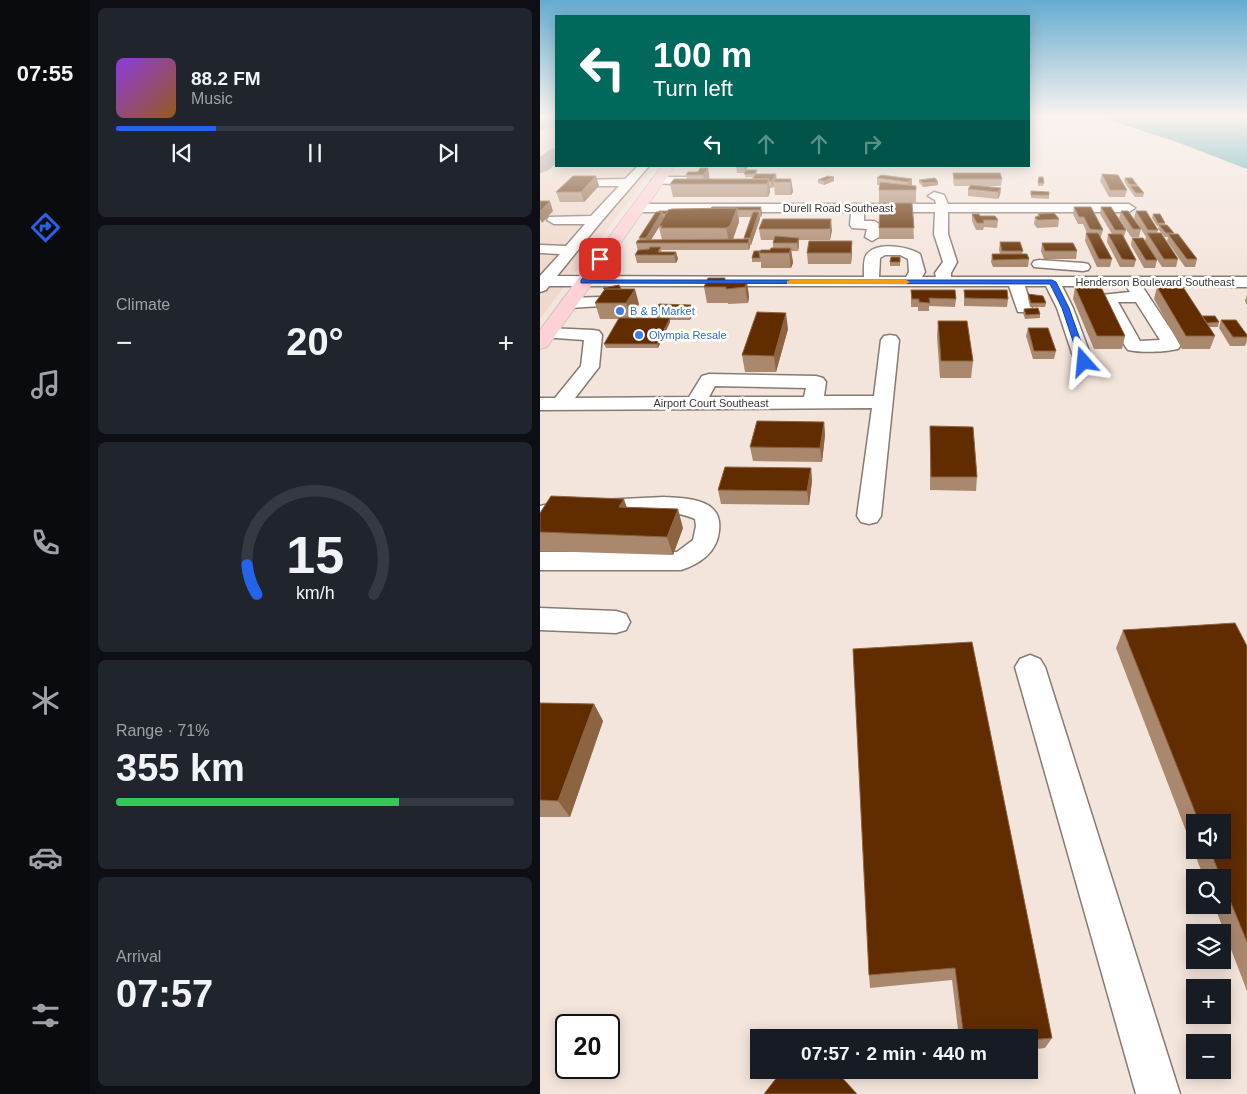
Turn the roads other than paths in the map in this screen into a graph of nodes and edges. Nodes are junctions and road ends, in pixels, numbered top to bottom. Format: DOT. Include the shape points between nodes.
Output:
graph roads {
  1 [pos="642,168"];
  2 [pos="667,168"];
  3 [pos="657,181"];
  4 [pos="694,181"];
  5 [pos="585,182"];
  6 [pos="630,182"];
  7 [pos="873,194"];
  8 [pos="923,194"];
  9 [pos="638,208"];
  10 [pos="858,208"];
  11 [pos="872,208"];
  12 [pos="940,208"];
  13 [pos="1129,208"];
  14 [pos="554,220"];
  15 [pos="595,220"];
  16 [pos="872,237"];
  17 [pos="540,249"];
  18 [pos="570,250"];
  19 [pos="1039,264"];
  20 [pos="1137,276"];
  21 [pos="584,282"];
  22 [pos="871,282"];
  23 [pos="911,282"];
  24 [pos="944,282"];
  25 [pos="1096,282"];
  26 [pos="1247,282"];
  27 [pos="542,283"];
  28 [pos="1055,288"];
  29 [pos="618,293"];
  30 [pos="1141,297"];
  31 [pos="569,302"];
  32 [pos="544,338"];
  33 [pos="890,340"];
  34 [pos="1084,362"];
  35 [pos="881,402"];
  36 [pos="811,403"];
  37 [pos="540,404"];
  38 [pos="560,404"];
  39 [pos="695,404"];
  40 [pos="540,514"];
  41 [pos="869,516"];
  42 [pos="540,561"];
  43 [pos="540,619"];
  44 [pos="616,622"];
  45 [pos="1030,667"];
  46 [pos="1158,1094"];
  1 -- 6 [label="street"];
  2 -- 3 [label="main road"];
  3 -- 4 [label="street"];
  3 -- 9 [label="main road"];
  5 -- 6 [label="street"];
  6 -- 15 [label="street"];
  7 -- 11 [label="street"];
  8 -- 12 [label="street" via="940,198"];
  9 -- 10 [label="street, Durell Road Southeast"];
  9 -- 21 [label="main road"];
  10 -- 11 [label="street, Durell Road Southeast"];
  10 -- 16 [label="street" via="852,228 874,225"];
  11 -- 12 [label="street, Durell Road Southeast"];
  12 -- 13 [label="street, Durell Road Southeast"];
  12 -- 24 [label="street" via="941,234 950,262 943,273"];
  14 -- 15 [label="street"];
  15 -- 18 [label="street"];
  17 -- 18 [label="street"];
  18 -- 27 [label="street"];
  19 -- 25 [label="street" via="1082,266"];
  20 -- 25 [label="street, Henderson Boulevard Southeast"];
  20 -- 26 [label="street, Henderson Boulevard Southeast" via="1152,282"];
  20 -- 30 [label="street"];
  21 -- 27 [label="street"];
  21 -- 29 [label="street"];
  21 -- 31 [label="main road"];
  22 -- 23 [label="street"];
  22 -- 23 [label="street" via="873,256 878,252 892,251 906,252 915,257 916,272"];
  22 -- 29 [label="street"];
  23 -- 24 [label="street"];
  24 -- 28 [label="street, Henderson Boulevard Southeast" via="1020,295"];
  25 -- 28 [label="street, Henderson Boulevard Southeast"];
  28 -- 34 [label="street"];
  29 -- 31 [label="street"];
  31 -- 32 [label="main road"];
  32 -- 38 [label="street" via="593,335 590,367"];
  33 -- 35 [label="street"];
  35 -- 36 [label="street"];
  35 -- 41 [label="street"];
  36 -- 39 [label="street, Airport Court Southeast" via="807,419 715,418 720,403"];
  36 -- 39 [label="street" via="816,382 709,380"];
  37 -- 38 [label="street, Airport Court Southeast"];
  38 -- 39 [label="street, Airport Court Southeast"];
  40 -- 42 [label="street" via="553,509 621,505 681,506 703,514 708,520 707,535 700,549 681,561"];
  43 -- 44 [label="street"];
  45 -- 46 [label="street"];
}
